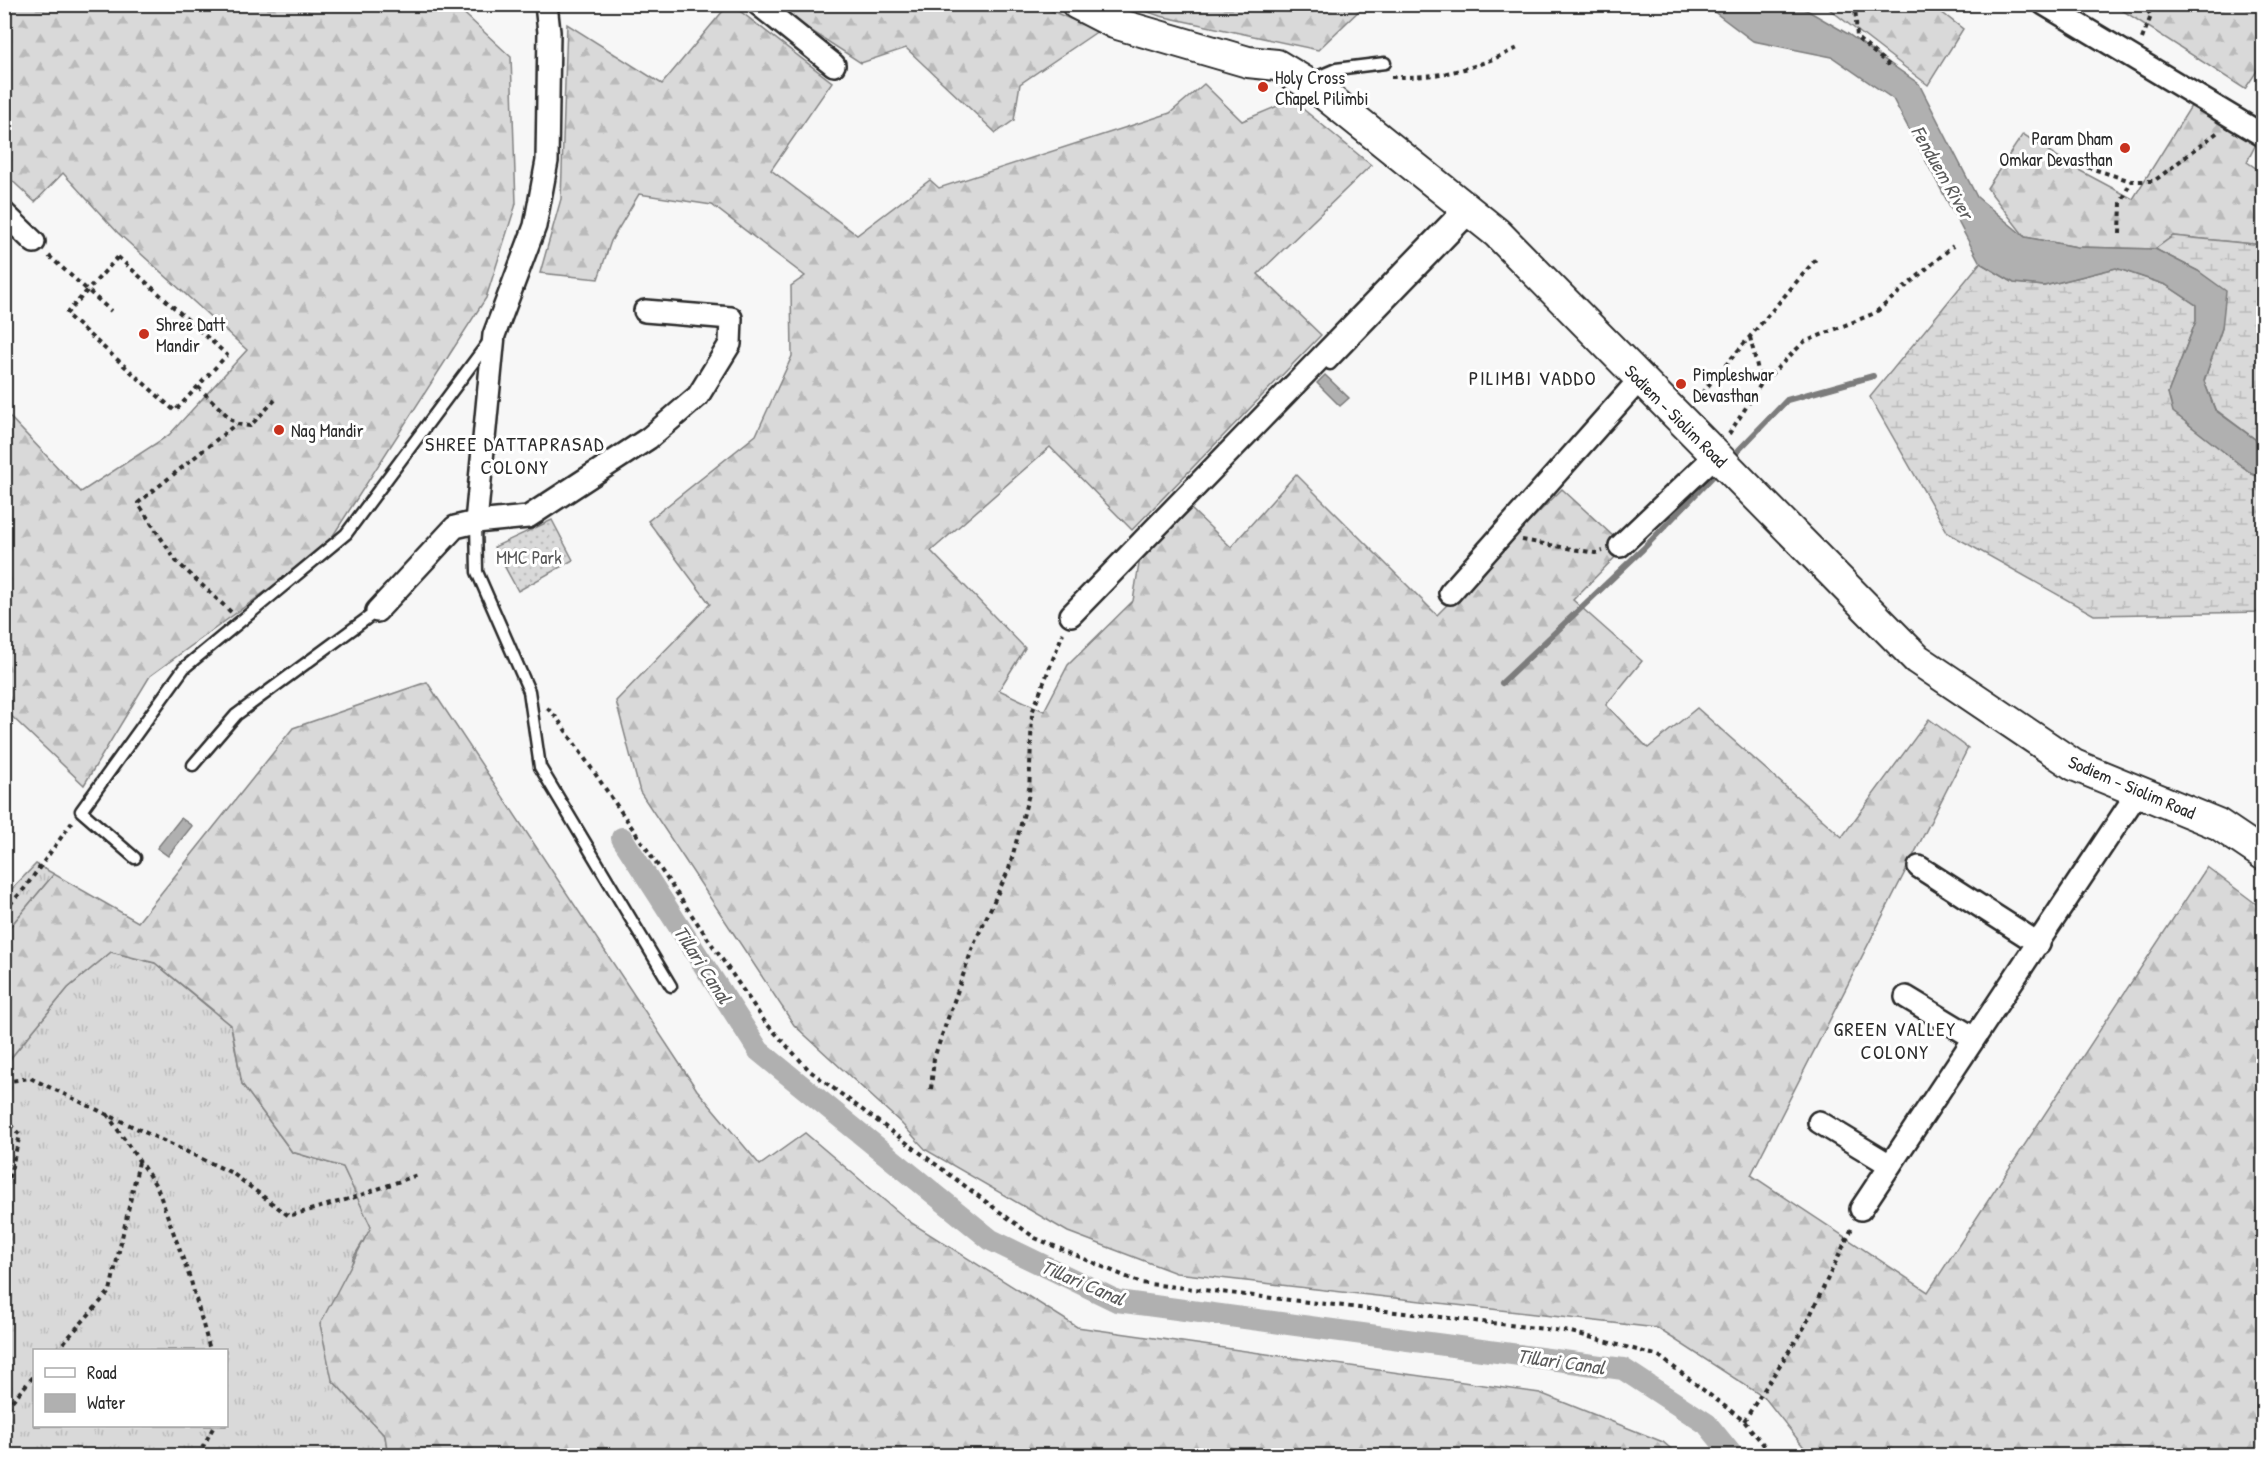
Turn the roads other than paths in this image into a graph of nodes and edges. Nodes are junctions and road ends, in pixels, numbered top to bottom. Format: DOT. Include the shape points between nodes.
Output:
graph roads {
  1 [pos="546,4"];
  2 [pos="758,4"];
  3 [pos="1077,4"];
  4 [pos="2044,4"];
  5 [pos="1385,63"];
  6 [pos="834,64"];
  7 [pos="1306,82"];
  8 [pos="2264,136"];
  9 [pos="4,213"];
  10 [pos="1469,213"];
  11 [pos="34,242"];
  12 [pos="645,311"];
  13 [pos="494,335"];
  14 [pos="1330,364"];
  15 [pos="1640,379"];
  16 [pos="1716,455"];
  17 [pos="476,522"];
  18 [pos="1620,546"];
  19 [pos="1450,594"];
  20 [pos="377,610"];
  21 [pos="1071,615"];
  22 [pos="193,765"];
  23 [pos="2138,792"];
  24 [pos="2264,855"];
  25 [pos="135,858"];
  26 [pos="1919,867"];
  27 [pos="2038,944"];
  28 [pos="671,986"];
  29 [pos="1906,997"];
  30 [pos="1974,1038"];
  31 [pos="1819,1122"];
  32 [pos="1890,1165"];
  33 [pos="1861,1209"];
  1 -- 13 [label="street" via="547,160 535,226"];
  2 -- 6 [label="street"];
  3 -- 7 [label="main road, Sodiem - Siolim Road" via="1114,23 1248,62 1277,65"];
  4 -- 8 [label="street"];
  5 -- 7 [label="lane" via="1336,69"];
  7 -- 10 [label="main road, Sodiem - Siolim Road"];
  9 -- 11 [label="street"];
  10 -- 14 [label="lane"];
  10 -- 15 [label="main road, Sodiem - Siolim Road" via="1497,233"];
  10 -- 21 [label="street"];
  12 -- 17 [label="street" via="731,318 730,344 698,396 649,438 528,517"];
  13 -- 17 [label="street"];
  13 -- 25 [label="lane" via="346,534 184,668 81,811"];
  15 -- 16 [label="main road, Sodiem - Siolim Road"];
  15 -- 19 [label="street"];
  16 -- 18 [label="street"];
  16 -- 23 [label="main road, Sodiem - Siolim Road" via="1917,659 2074,765"];
  17 -- 20 [label="street" via="455,527"];
  17 -- 28 [label="lane" via="477,572 529,691 540,767"];
  20 -- 22 [label="lane" via="236,716"];
  23 -- 24 [label="main road, Sodiem - Siolim Road" via="2218,824"];
  23 -- 27 [label="street"];
  26 -- 27 [label="street"];
  27 -- 30 [label="street"];
  29 -- 30 [label="street"];
  30 -- 32 [label="street"];
  31 -- 32 [label="street"];
  32 -- 33 [label="street"];
}
